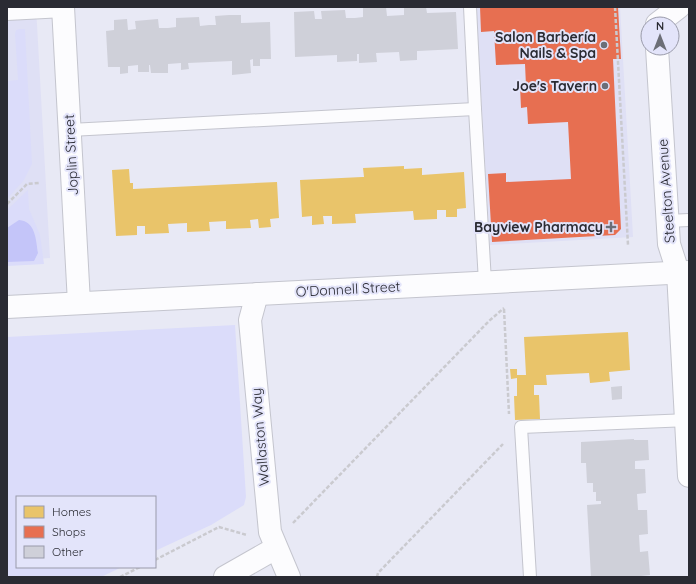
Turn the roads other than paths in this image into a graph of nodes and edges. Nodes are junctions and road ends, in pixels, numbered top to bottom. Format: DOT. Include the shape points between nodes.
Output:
graph roads {
  1 [pos="470,7"];
  2 [pos="679,7"];
  3 [pos="63,9"];
  4 [pos="7,14"];
  5 [pos="667,16"];
  6 [pos="657,56"];
  7 [pos="475,109"];
  8 [pos="70,130"];
  9 [pos="689,220"];
  10 [pos="667,221"];
  11 [pos="683,272"];
  12 [pos="485,282"];
  13 [pos="257,294"];
  14 [pos="80,303"];
  15 [pos="7,307"];
  16 [pos="688,420"];
  17 [pos="689,476"];
  18 [pos="275,546"];
  19 [pos="225,577"];
  20 [pos="289,577"];
  21 [pos="530,577"];
  1 -- 7 [label="lane"];
  2 -- 5 [label="street"];
  3 -- 4 [label="lane"];
  3 -- 8 [label="street, Joplin Street"];
  6 -- 10 [label="street, Steelton Avenue"];
  7 -- 8 [label="lane"];
  7 -- 12 [label="lane"];
  8 -- 14 [label="street, Joplin Street"];
  9 -- 10 [label="lane"];
  10 -- 11 [label="street, Steelton Avenue" via="668,244"];
  11 -- 12 [label="street, O'Donnell Street"];
  11 -- 16 [label="street, Steelton Avenue"];
  12 -- 13 [label="street, O'Donnell Street"];
  13 -- 14 [label="street, O'Donnell Street"];
  13 -- 18 [label="street, Wallaston Way" via="250,320 263,476 270,532"];
  14 -- 15 [label="street, O'Donnell Street"];
  16 -- 17 [label="street, Steelton Avenue"];
  16 -- 21 [label="lane" via="521,427"];
  18 -- 19 [label="street"];
  18 -- 20 [label="street, Wallaston Way"];
}
